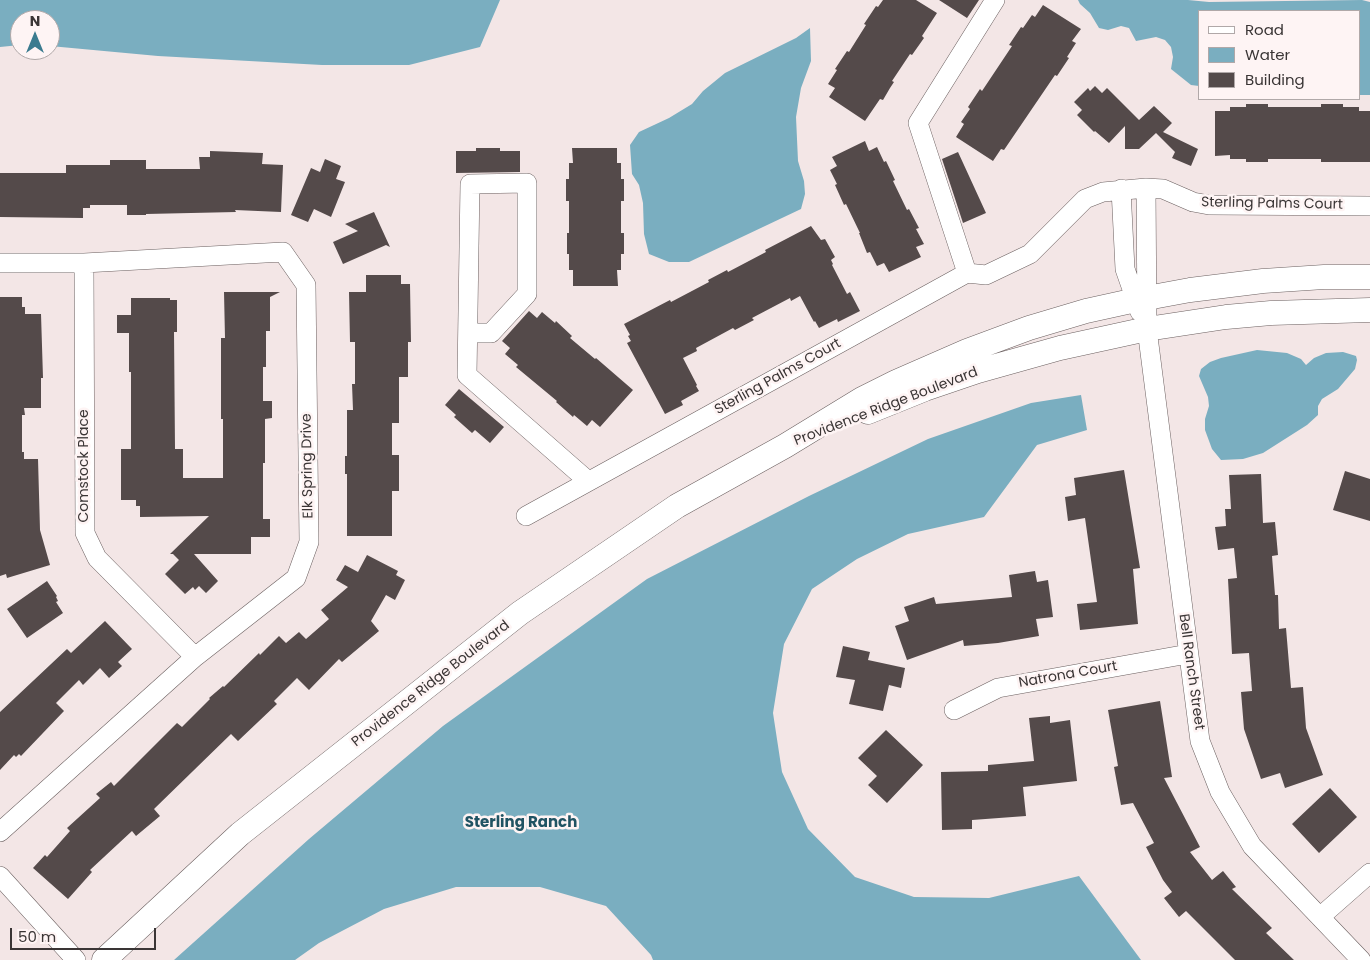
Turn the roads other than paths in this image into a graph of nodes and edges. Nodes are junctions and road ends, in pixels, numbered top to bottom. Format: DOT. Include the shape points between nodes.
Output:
graph roads {
  1 [pos="995,0"];
  2 [pos="1146,188"];
  3 [pos="1121,189"];
  4 [pos="1370,206"];
  5 [pos="84,262"];
  6 [pos="0,263"];
  7 [pos="967,273"];
  8 [pos="1370,277"];
  9 [pos="1141,299"];
  10 [pos="1370,310"];
  11 [pos="1147,329"];
  12 [pos="468,333"];
  13 [pos="785,446"];
  14 [pos="588,481"];
  15 [pos="526,516"];
  16 [pos="1188,654"];
  17 [pos="194,657"];
  18 [pos="954,710"];
  19 [pos="0,832"];
  20 [pos="1370,873"];
  21 [pos="0,876"];
  22 [pos="1320,916"];
  23 [pos="76,960"];
  24 [pos="104,960"];
  25 [pos="1361,960"];
  1 -- 7 [label="street" via="918,123"];
  2 -- 3 [label="street, Sterling Palms Court"];
  2 -- 4 [label="street, Sterling Palms Court" via="1209,205"];
  2 -- 9 [label="street"];
  3 -- 7 [label="street, Sterling Palms Court" via="1084,199 1030,254 986,275"];
  3 -- 9 [label="street" via="1125,269"];
  5 -- 6 [label="street, Elk Spring Drive"];
  5 -- 17 [label="street, Comstock Place" via="85,533 97,558"];
  5 -- 17 [label="street, Elk Spring Drive" via="282,252 306,285 309,542 296,578"];
  7 -- 14 [label="street, Sterling Palms Court"];
  8 -- 9 [label="street, Providence Ridge Boulevard" via="1263,281"];
  9 -- 11 [label="street"];
  9 -- 13 [label="street, Providence Ridge Boulevard" via="1056,319 967,351 862,399"];
  10 -- 11 [label="street, Providence Ridge Boulevard" via="1226,317"];
  11 -- 13 [label="street, Providence Ridge Boulevard" via="1060,348 978,371"];
  11 -- 16 [label="street, Bell Ranch Street"];
  12 -- 12 [label="street" via="470,184 527,183 527,294 491,333"];
  12 -- 14 [label="street" via="467,375"];
  13 -- 24 [label="street, Providence Ridge Boulevard" via="678,506 520,613 240,834"];
  14 -- 15 [label="street, Sterling Palms Court"];
  16 -- 18 [label="street, Natrona Court" via="998,688"];
  16 -- 22 [label="street, Bell Ranch Street" via="1200,741 1220,792 1252,846"];
  17 -- 19 [label="street, Elk Spring Drive"];
  20 -- 22 [label="street"];
  21 -- 23 [label="street"];
  22 -- 25 [label="street, Bell Ranch Street"];
}
